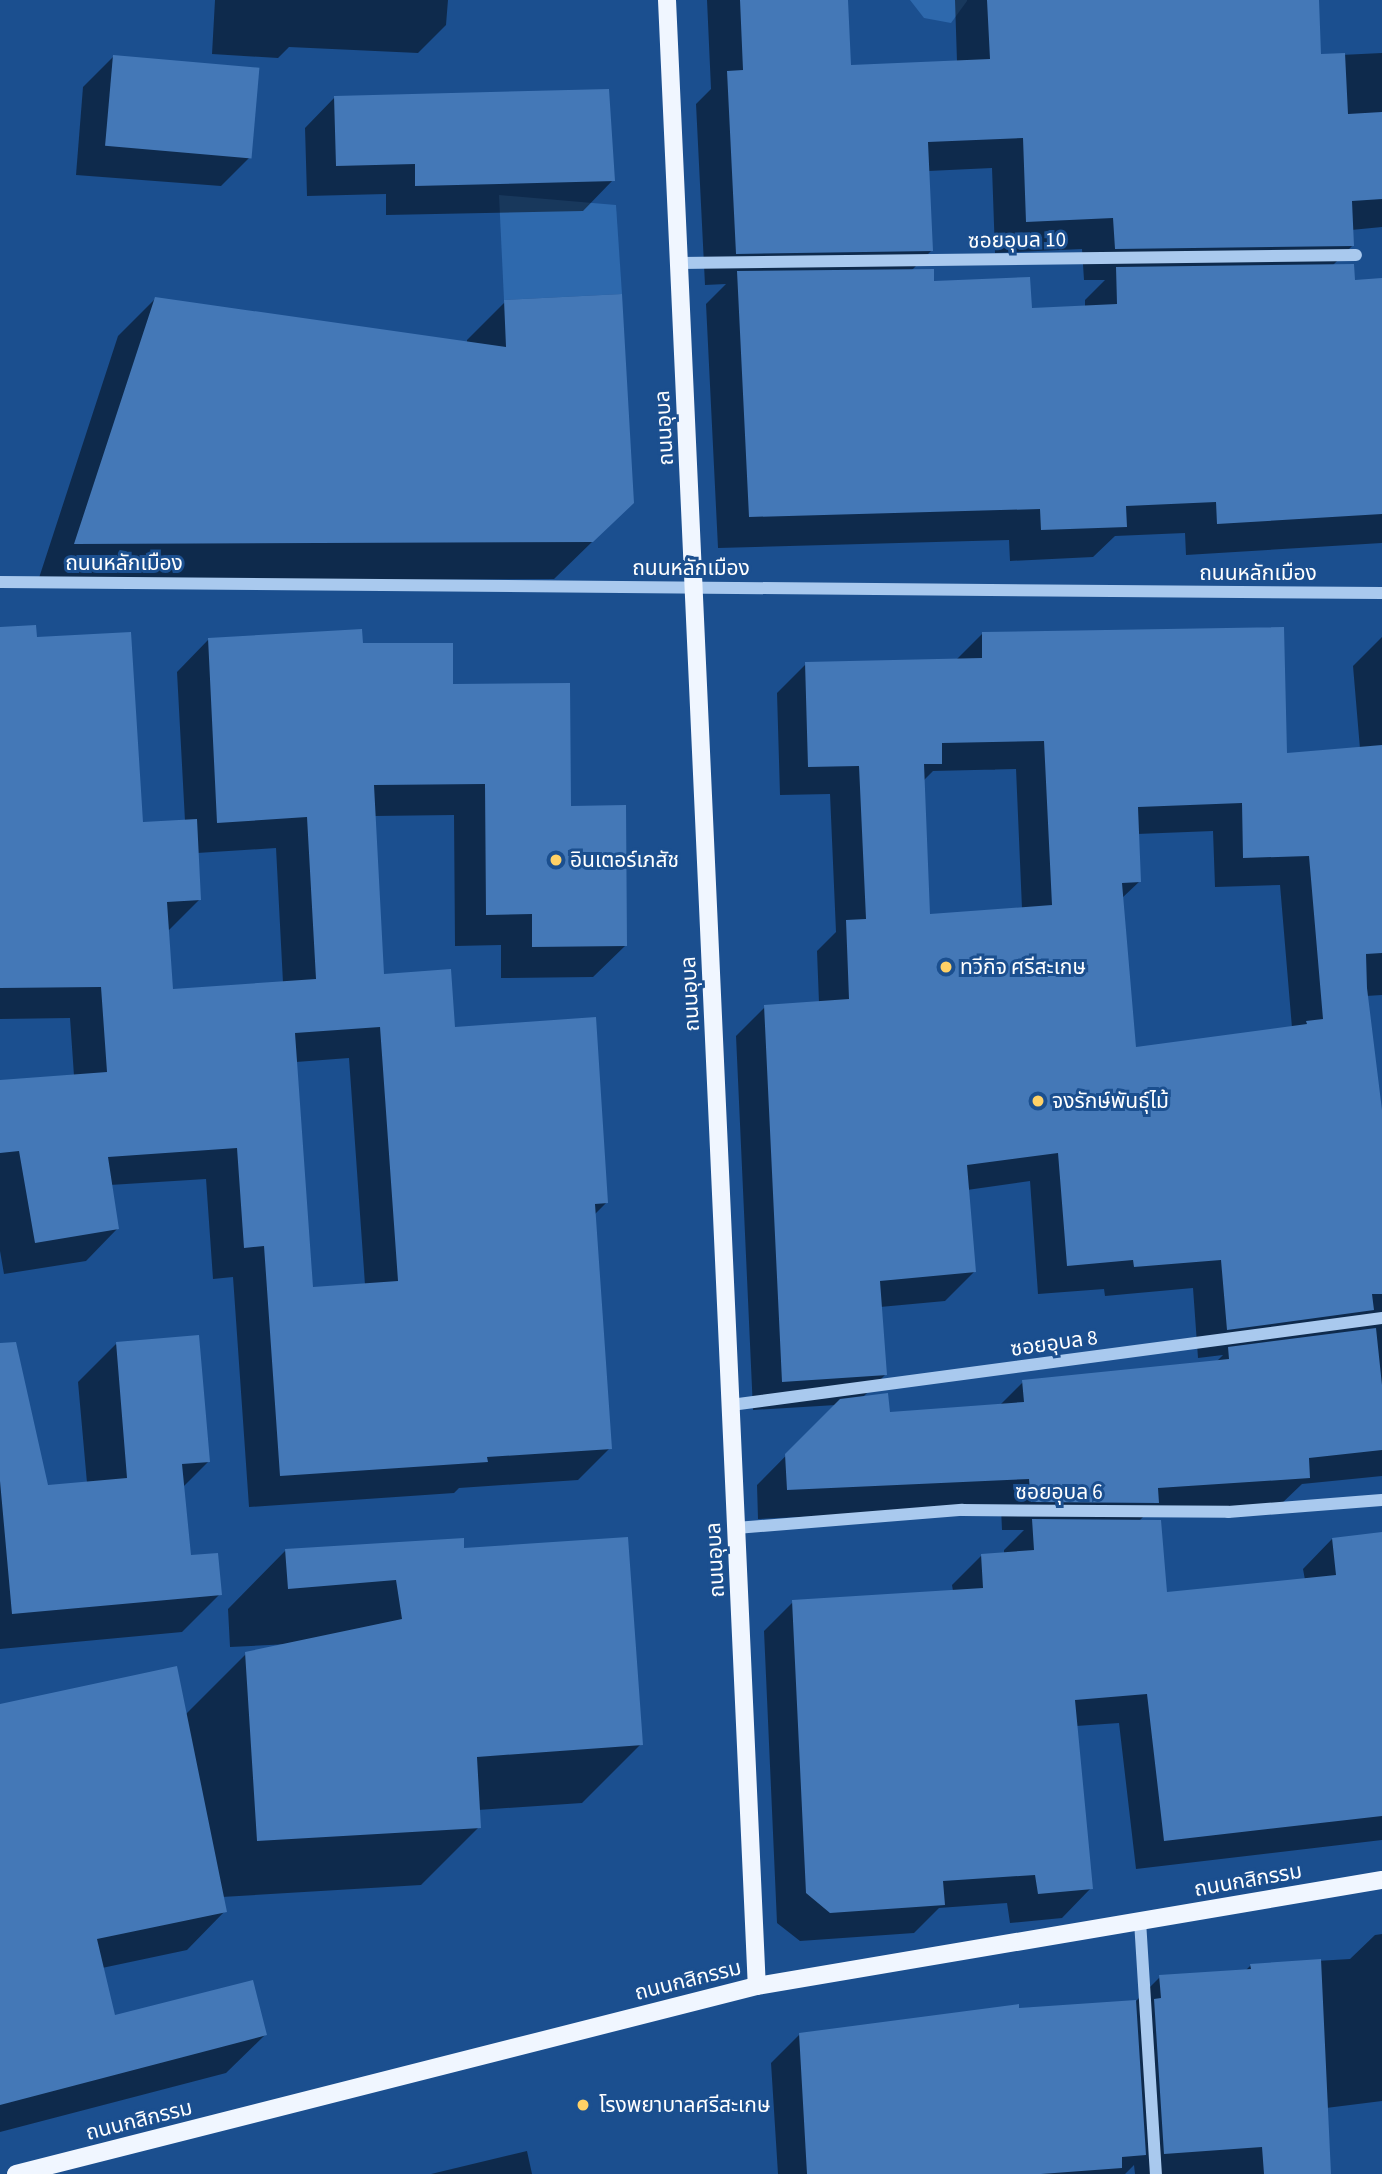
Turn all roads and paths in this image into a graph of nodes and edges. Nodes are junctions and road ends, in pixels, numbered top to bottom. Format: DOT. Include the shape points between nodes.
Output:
graph roads {
  1 [pos="667,0"];
  2 [pos="1356,255"];
  3 [pos="679,263"];
  4 [pos="0,582"];
  5 [pos="694,587"];
  6 [pos="1382,593"];
  7 [pos="1382,1318"];
  8 [pos="731,1405"];
  9 [pos="1382,1500"];
  10 [pos="736,1528"];
  11 [pos="1382,1880"];
  12 [pos="1140,1921"];
  13 [pos="758,1986"];
  14 [pos="16,2174"];
  15 [pos="1156,2174"];
  1 -- 3 [label="main road, ถนนอุบล"];
  2 -- 3 [label="street, ซอยอุบล 10"];
  3 -- 5 [label="main road, ถนนอุบล"];
  4 -- 5 [label="street, ถนนหลักเมือง"];
  5 -- 6 [label="street, ถนนหลักเมือง"];
  5 -- 8 [label="main road, ถนนอุบล"];
  7 -- 8 [label="street, ซอยอุบล 8"];
  8 -- 10 [label="main road, ถนนอุบล"];
  9 -- 10 [label="street, ซอยอุบล 6" via="1228,1512 962,1510"];
  10 -- 13 [label="main road, ถนนอุบล"];
  11 -- 12 [label="main road, ถนนกสิกรรม"];
  12 -- 13 [label="main road, ถนนกสิกรรม"];
  12 -- 15 [label="street"];
  13 -- 14 [label="main road, ถนนกสิกรรม"];
}
